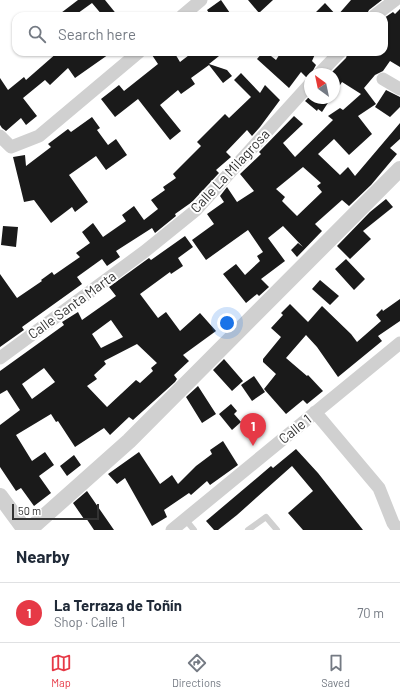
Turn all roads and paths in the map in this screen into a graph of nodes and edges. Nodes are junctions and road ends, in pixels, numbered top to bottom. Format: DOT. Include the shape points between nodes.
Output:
graph roads {
  1 [pos="201,0"];
  2 [pos="395,0"];
  3 [pos="187,12"];
  4 [pos="379,12"];
  5 [pos="134,56"];
  6 [pos="336,56"];
  7 [pos="325,68"];
  8 [pos="384,79"];
  9 [pos="400,89"];
  10 [pos="304,91"];
  11 [pos="0,136"];
  12 [pos="400,169"];
  13 [pos="144,252"];
  14 [pos="400,343"];
  15 [pos="0,358"];
  16 [pos="315,412"];
  17 [pos="0,496"];
  18 [pos="185,519"];
  19 [pos="25,530"];
  20 [pos="29,530"];
  21 [pos="172,530"];
  22 [pos="194,530"];
  23 [pos="248,530"];
  24 [pos="277,530"];
  25 [pos="398,530"];
  1 -- 3 [label="street"];
  2 -- 4 [label="street"];
  5 -- 11 [label="street" via="39,136 11,147"];
  6 -- 7 [label="street"];
  8 -- 9 [label="street"];
  10 -- 13 [label="street, Calle La Milagrosa" via="196,210"];
  12 -- 20 [label="street" via="129,441"];
  13 -- 15 [label="street, Calle Santa Marta"];
  14 -- 16 [label="street, Calle 1"];
  16 -- 18 [label="street, Calle 1"];
  16 -- 25 [label="street" via="379,488"];
  17 -- 19 [label="street"];
  18 -- 21 [label="street, Calle 1"];
  18 -- 22 [label="lane"];
  23 -- 24 [label="lane" via="266,517"];
}
